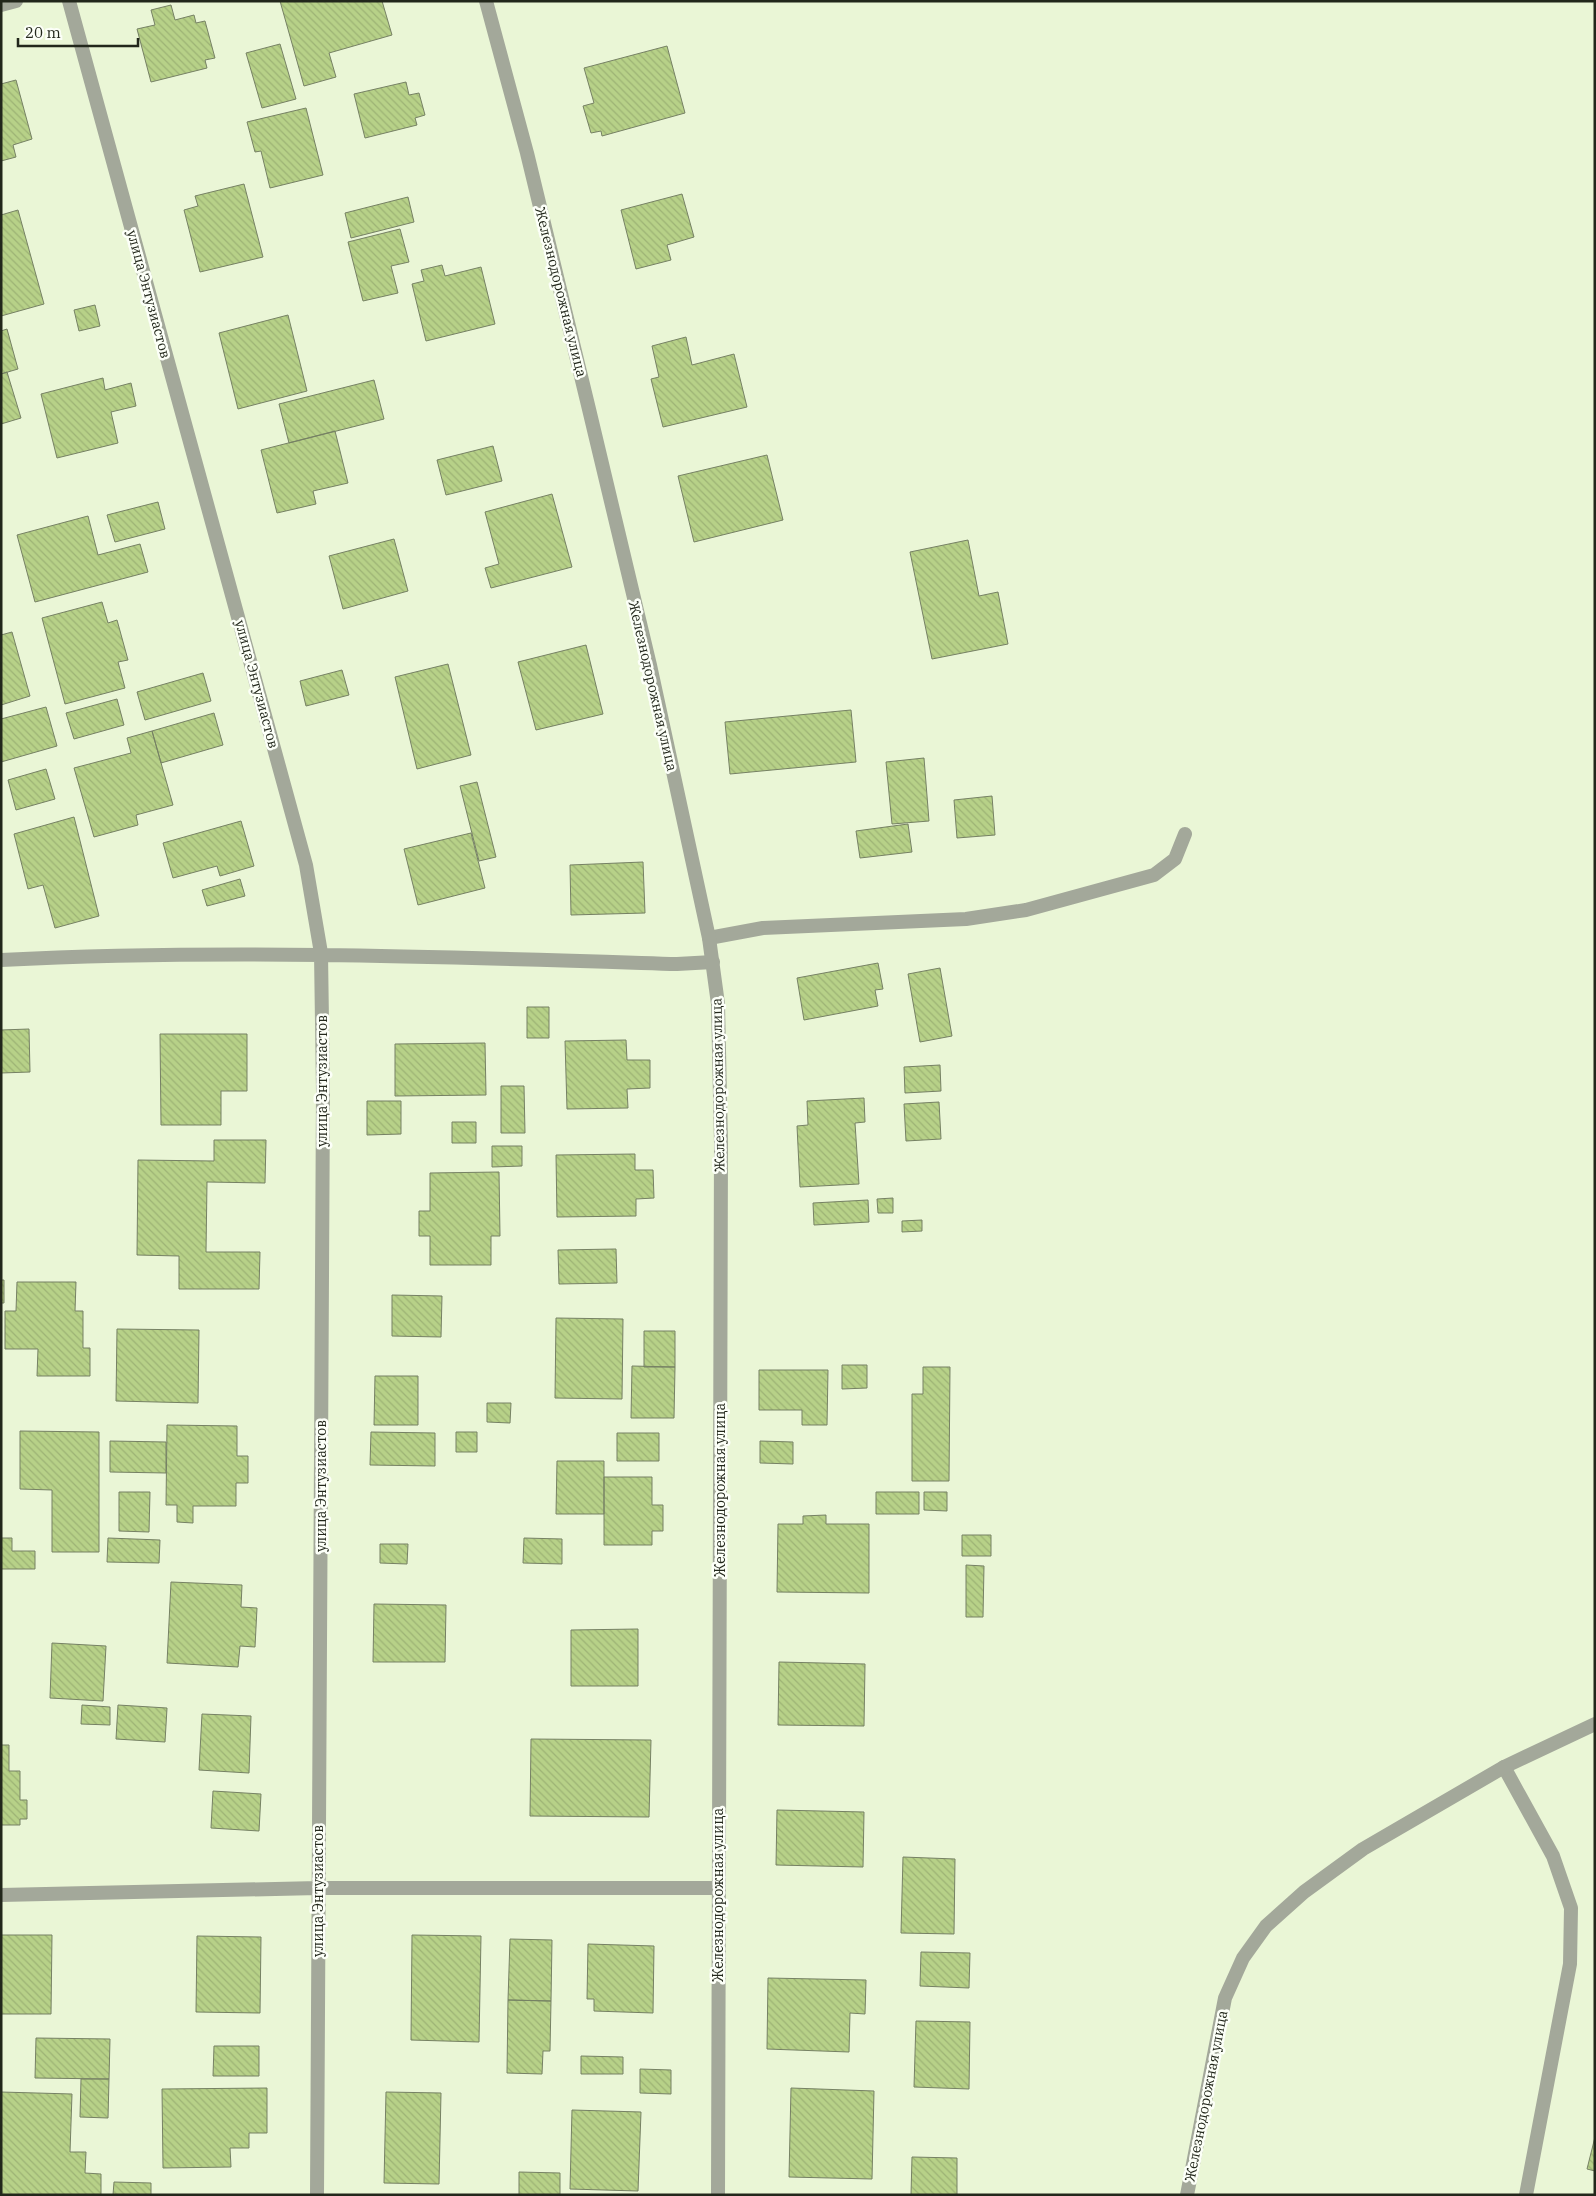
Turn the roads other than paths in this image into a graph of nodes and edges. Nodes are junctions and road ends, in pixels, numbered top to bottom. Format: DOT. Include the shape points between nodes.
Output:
graph roads {
  1 [pos="16,1"];
  2 [pos="69,1"];
  3 [pos="486,1"];
  4 [pos="1,5"];
  5 [pos="1185,834"];
  6 [pos="709,938"];
  7 [pos="321,953"];
  8 [pos="1,960"];
  9 [pos="713,962"];
  10 [pos="1595,1724"];
  11 [pos="1504,1767"];
  12 [pos="318,1888"];
  13 [pos="718,1888"];
  14 [pos="1,1895"];
  15 [pos="317,2195"];
  16 [pos="718,2195"];
  17 [pos="1187,2195"];
  18 [pos="1526,2195"];
  1 -- 4 [label="street"];
  2 -- 7 [label="street, улица Энтузиастов" via="306,865"];
  3 -- 6 [label="street, Железнодорожная улица" via="527,153 650,665"];
  5 -- 6 [label="street" via="1175,859 1154,876 1026,910 966,919 763,928"];
  6 -- 9 [label="street, Железнодорожная улица"];
  7 -- 8 [label="street" via="116,954"];
  7 -- 9 [label="street" via="677,964"];
  7 -- 12 [label="street, улица Энтузиастов"];
  9 -- 13 [label="street, Железнодорожная улица" via="718,1004 721,1143"];
  10 -- 11 [label="street, Железнодорожная улица"];
  11 -- 17 [label="street, Железнодорожная улица" via="1363,1849 1304,1892 1266,1926 1243,1958 1225,1998"];
  11 -- 18 [label="street" via="1553,1856 1571,1908 1570,1964"];
  12 -- 13 [label="street"];
  12 -- 14 [label="street"];
  12 -- 15 [label="street, улица Энтузиастов"];
  13 -- 16 [label="street, Железнодорожная улица"];
}
